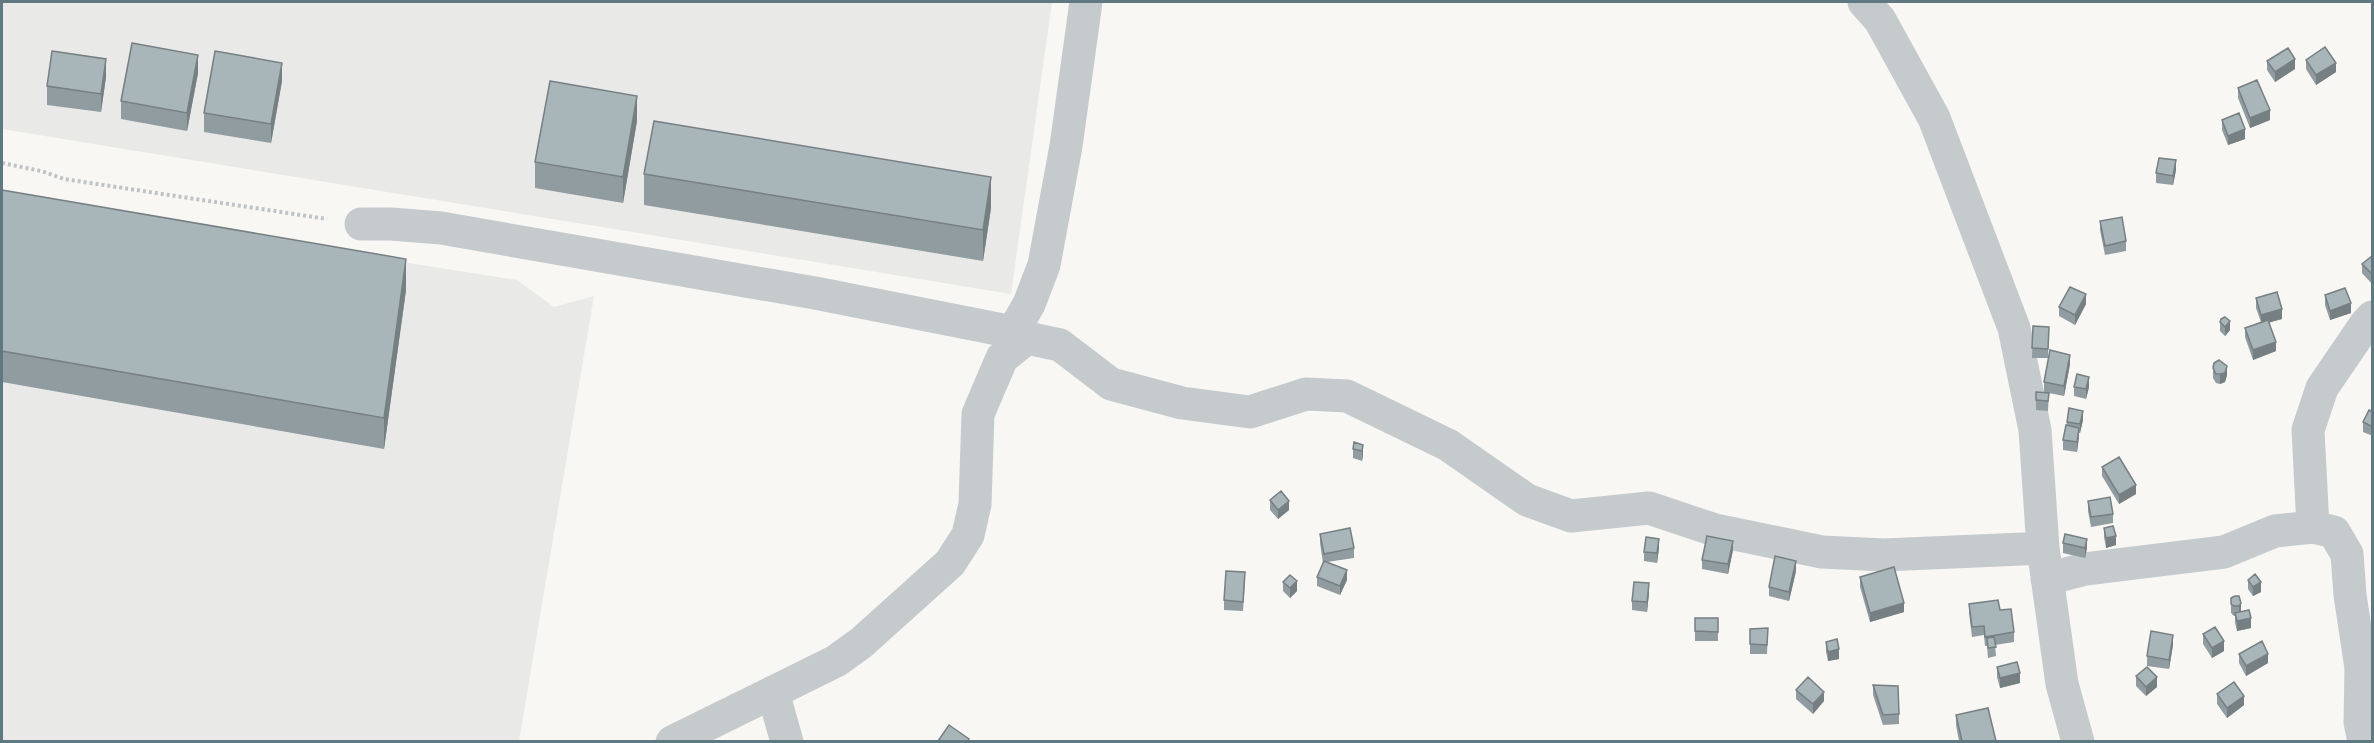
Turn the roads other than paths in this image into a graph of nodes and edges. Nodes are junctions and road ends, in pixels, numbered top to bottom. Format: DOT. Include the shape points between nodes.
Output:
graph roads {
  1 [pos="1086,2"];
  2 [pos="1864,2"];
  3 [pos="361,224"];
  4 [pos="2373,317"];
  5 [pos="1020,335"];
  6 [pos="2313,527"];
  7 [pos="2045,564"];
  8 [pos="773,692"];
  9 [pos="672,741"];
  10 [pos="787,741"];
  11 [pos="2078,741"];
  12 [pos="2364,741"];
  1 -- 5 [label="street" via="1044,265"];
  2 -- 7 [label="street" via="1889,36 1934,118 2014,328 2035,430"];
  3 -- 5 [label="street" via="441,228 815,293"];
  4 -- 6 [label="street" via="2322,388 2308,430"];
  5 -- 7 [label="street" via="1060,345 1112,384 1182,403 1250,412 1306,394 1347,396 1448,445 1527,500 1571,516 1649,508 1715,530 1822,552"];
  5 -- 8 [label="street" via="1002,358 978,414 975,504 968,535 950,563 836,662"];
  6 -- 7 [label="street" via="2275,531 2223,552 2085,569"];
  6 -- 12 [label="street" via="2334,532 2347,554 2361,668 2360,722"];
  7 -- 11 [label="street" via="2062,684"];
  8 -- 9 [label="street"];
  8 -- 10 [label="street"];
}
